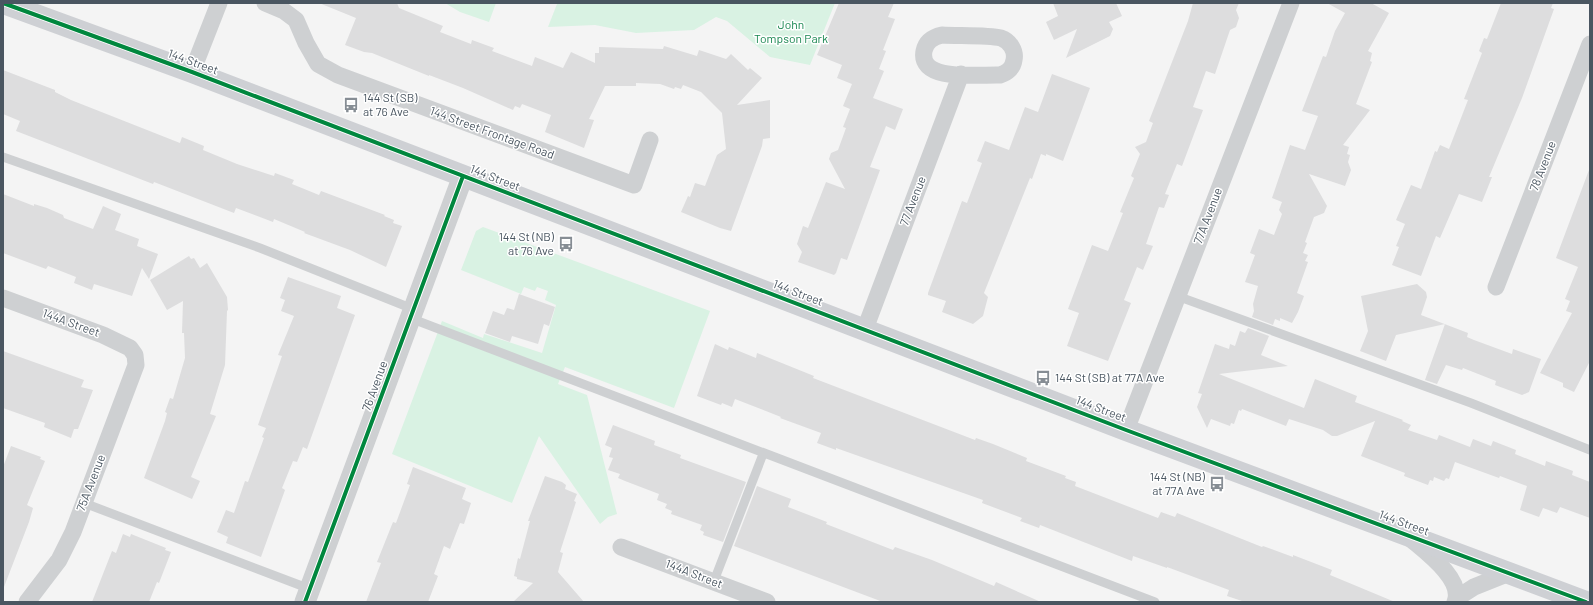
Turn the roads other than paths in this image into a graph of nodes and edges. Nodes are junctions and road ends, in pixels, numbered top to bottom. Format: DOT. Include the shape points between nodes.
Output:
graph roads {
  1 [pos="3,3"];
  2 [pos="219,3"];
  3 [pos="265,3"];
  4 [pos="1291,3"];
  5 [pos="1590,44"];
  6 [pos="192,72"];
  7 [pos="961,74"];
  8 [pos="650,140"];
  9 [pos="3,157"];
  10 [pos="463,176"];
  11 [pos="1496,287"];
  12 [pos="1177,296"];
  13 [pos="3,298"];
  14 [pos="412,314"];
  15 [pos="865,329"];
  16 [pos="135,355"];
  17 [pos="1126,430"];
  18 [pos="1590,450"];
  19 [pos="763,454"];
  20 [pos="84,503"];
  21 [pos="1404,533"];
  22 [pos="622,546"];
  23 [pos="1509,573"];
  24 [pos="714,581"];
  25 [pos="307,596"];
  26 [pos="749,599"];
  27 [pos="1456,600"];
  28 [pos="27,602"];
  29 [pos="767,602"];
  30 [pos="1155,602"];
  31 [pos="1586,602"];
  1 -- 6 [label="main road, 144 Street"];
  2 -- 6 [label="street"];
  3 -- 8 [label="street, 144 Street Frontage Road" via="284,11 296,20 318,64 338,76 634,185"];
  4 -- 12 [label="street, 77A Avenue"];
  5 -- 11 [label="street, 78 Avenue"];
  6 -- 10 [label="main road, 144 Street"];
  7 -- 7 [label="street" via="1005,73 1015,58 1011,46 1000,38 942,35 930,40 924,52 926,64 930,69 941,74"];
  7 -- 15 [label="street, 77 Avenue"];
  9 -- 14 [label="lane" via="260,248"];
  10 -- 14 [label="street, 76 Avenue"];
  10 -- 15 [label="main road, 144 Street"];
  12 -- 17 [label="street, 77A Avenue"];
  12 -- 18 [label="lane" via="1471,403"];
  13 -- 16 [label="street, 144A Street" via="103,335 130,348"];
  14 -- 19 [label="lane"];
  14 -- 25 [label="street, 76 Avenue"];
  15 -- 17 [label="main road, 144 Street"];
  16 -- 20 [label="street, 75A Avenue" via="136,364"];
  17 -- 21 [label="main road, 144 Street"];
  19 -- 24 [label="lane"];
  19 -- 30 [label="lane"];
  20 -- 25 [label="lane"];
  20 -- 28 [label="street, 75A Avenue" via="59,560"];
  21 -- 23 [label="main road, 144 Street"];
  21 -- 27 [label="street" via="1447,573 1455,589"];
  22 -- 24 [label="street, 144A Street"];
  23 -- 27 [label="street" via="1474,587"];
  23 -- 31 [label="main road, 144 Street"];
  24 -- 26 [label="street, 144A Street"];
  26 -- 29 [label="street, 144A Street"];
}
